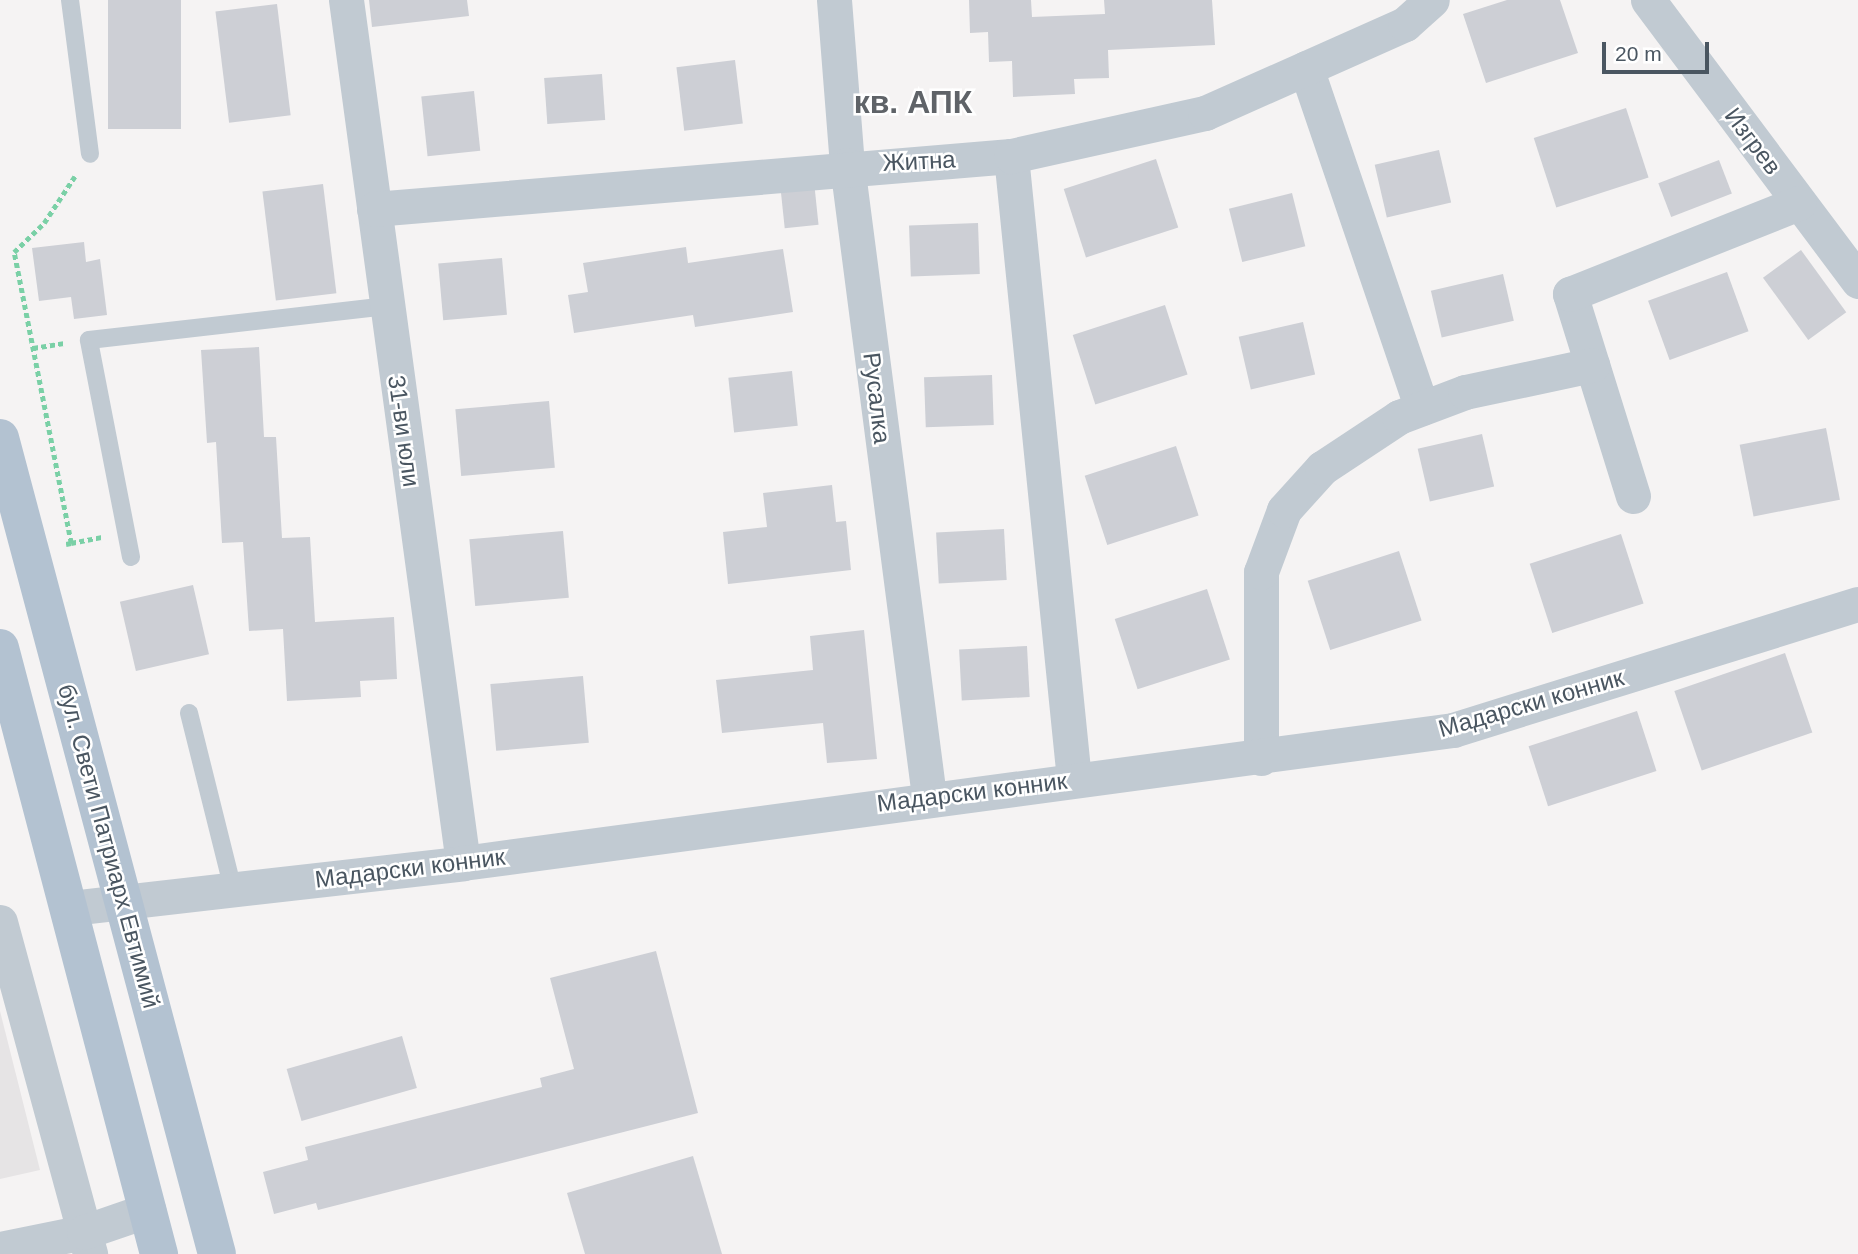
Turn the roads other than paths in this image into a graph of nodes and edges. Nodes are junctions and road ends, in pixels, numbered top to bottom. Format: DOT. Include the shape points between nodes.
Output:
graph roads {
  1 [pos="70,0"];
  2 [pos="346,0"];
  3 [pos="834,0"];
  4 [pos="1432,0"];
  5 [pos="1648,0"];
  6 [pos="1306,68"];
  7 [pos="90,154"];
  8 [pos="1011,156"];
  9 [pos="847,165"];
  10 [pos="1799,203"];
  11 [pos="374,209"];
  12 [pos="1858,281"];
  13 [pos="387,306"];
  14 [pos="1592,365"];
  15 [pos="1422,408"];
  16 [pos="0,438"];
  17 [pos="1633,496"];
  18 [pos="131,557"];
  19 [pos="1858,604"];
  20 [pos="0,648"];
  21 [pos="189,713"];
  22 [pos="1261,758"];
  23 [pos="1074,779"];
  24 [pos="929,796"];
  25 [pos="463,863"];
  26 [pos="233,889"];
  27 [pos="124,901"];
  28 [pos="71,908"];
  29 [pos="0,922"];
  30 [pos="148,1210"];
  31 [pos="87,1243"];
  32 [pos="0,1249"];
  33 [pos="159,1254"];
  34 [pos="217,1254"];
  1 -- 7 [label="lane"];
  2 -- 11 [label="street, 31-ви юли"];
  3 -- 9 [label="street, Русалка"];
  4 -- 6 [label="street, Житна" via="1405,24"];
  5 -- 10 [label="street, Изгрев"];
  6 -- 8 [label="street, Житна" via="1205,113"];
  6 -- 15 [label="street"];
  8 -- 9 [label="street, Житна"];
  8 -- 23 [label="street"];
  9 -- 11 [label="street, Житна"];
  9 -- 24 [label="street, Русалка"];
  10 -- 12 [label="street, Изгрев"];
  10 -- 14 [label="street" via="1570,294"];
  11 -- 13 [label="street, 31-ви юли"];
  13 -- 18 [label="lane" via="89,340"];
  13 -- 25 [label="street, 31-ви юли"];
  14 -- 15 [label="street" via="1465,392"];
  14 -- 17 [label="street"];
  15 -- 22 [label="street" via="1322,468 1284,510 1261,572"];
  16 -- 27 [label="main road, бул. Свети Патриарх Евтимий"];
  19 -- 22 [label="street, Мадарски конник" via="1453,730"];
  20 -- 28 [label="main road"];
  21 -- 26 [label="lane"];
  22 -- 23 [label="street, Мадарски конник"];
  23 -- 24 [label="street, Мадарски конник"];
  24 -- 25 [label="street, Мадарски конник"];
  25 -- 26 [label="street, Мадарски конник"];
  26 -- 27 [label="street, Мадарски конник"];
  27 -- 28 [label="street, Мадарски конник"];
  27 -- 34 [label="main road, бул. Свети Патриарх Евтимий"];
  28 -- 30 [label="main road"];
  29 -- 31 [label="street"];
  30 -- 31 [label="street"];
  30 -- 33 [label="main road"];
  31 -- 32 [label="street"];
}
